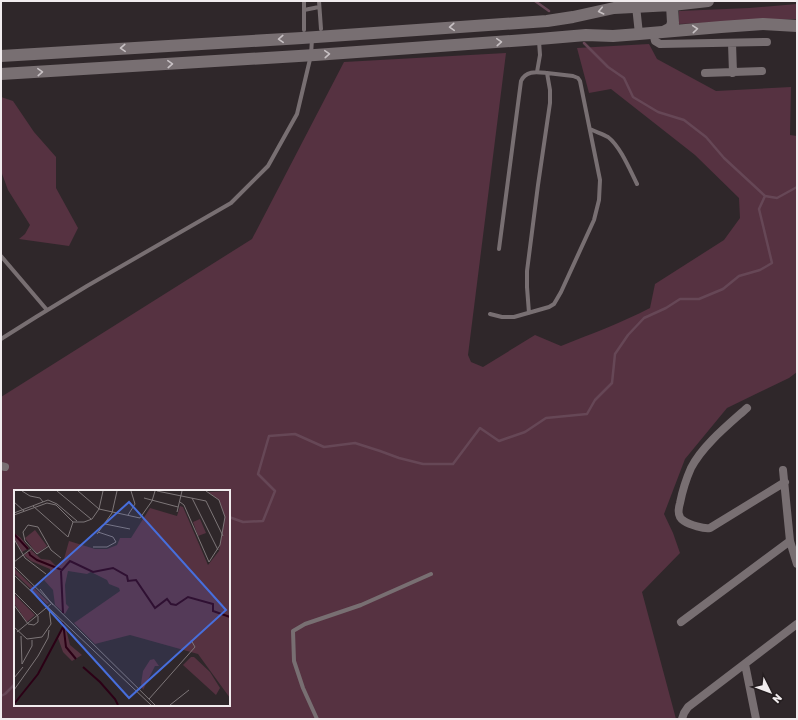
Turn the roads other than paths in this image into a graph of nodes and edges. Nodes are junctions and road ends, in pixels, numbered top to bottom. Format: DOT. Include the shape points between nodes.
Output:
graph roads {
  1 [pos="304,1"];
  2 [pos="319,1"];
  3 [pos="708,1"];
  4 [pos="667,3"];
  5 [pos="634,4"];
  6 [pos="319,7"];
  7 [pos="304,10"];
  8 [pos="469,26"];
  9 [pos="797,26"];
  10 [pos="312,32"];
  11 [pos="659,32"];
  12 [pos="639,34"];
  13 [pos="539,39"];
  14 [pos="767,42"];
  15 [pos="732,43"];
  16 [pos="470,44"];
  17 [pos="311,55"];
  18 [pos="1,56"];
  19 [pos="762,71"];
  20 [pos="537,72"];
  21 [pos="547,73"];
  22 [pos="705,73"];
  23 [pos="733,73"];
  24 [pos="1,74"];
  25 [pos="590,129"];
  26 [pos="637,184"];
  27 [pos="499,249"];
  28 [pos="1,256"];
  29 [pos="47,310"];
  30 [pos="529,313"];
  31 [pos="490,314"];
  32 [pos="1,339"];
  33 [pos="747,408"];
  34 [pos="784,470"];
  35 [pos="785,482"];
  36 [pos="790,541"];
  37 [pos="797,564"];
  38 [pos="431,574"];
  39 [pos="681,622"];
  40 [pos="797,624"];
  41 [pos="745,664"];
  42 [pos="317,719"];
  43 [pos="682,719"];
  44 [pos="756,719"];
  1 -- 7 [label="lane"];
  2 -- 6 [label="lane"];
  3 -- 4 [label="street"];
  4 -- 5 [label="street"];
  4 -- 11 [label="street" via="673,23 671,28"];
  5 -- 8 [label="street, one-way" via="547,21"];
  5 -- 12 [label="street"];
  6 -- 7 [label="lane"];
  6 -- 10 [label="lane"];
  7 -- 10 [label="lane"];
  8 -- 10 [label="street, one-way"];
  8 -- 16 [label="street"];
  11 -- 9 [label="street, one-way" via="763,24"];
  10 -- 17 [label="lane"];
  10 -- 18 [label="street, one-way"];
  11 -- 12 [label="street"];
  11 -- 15 [label="street" via="655,41 660,44"];
  12 -- 13 [label="street"];
  16 -- 13 [label="street, one-way"];
  13 -- 20 [label="lane"];
  14 -- 15 [label="street"];
  15 -- 23 [label="street"];
  17 -- 16 [label="street, one-way"];
  24 -- 17 [label="street, one-way"];
  17 -- 29 [label="lane" via="297,114 268,166 231,203"];
  19 -- 23 [label="street"];
  20 -- 21 [label="lane"];
  20 -- 27 [label="lane" via="528,73 521,81"];
  21 -- 25 [label="lane" via="578,78"];
  21 -- 30 [label="lane" via="550,103 527,271"];
  22 -- 23 [label="street"];
  25 -- 26 [label="lane" via="607,137 614,144"];
  25 -- 30 [label="lane" via="600,180 594,220 554,304 549,308"];
  28 -- 29 [label="lane"];
  29 -- 32 [label="lane"];
  30 -- 31 [label="lane" via="514,317"];
  33 -- 35 [label="street" via="710,442 693,464 678,510 680,517 686,522 710,528"];
  34 -- 35 [label="street"];
  35 -- 36 [label="street"];
  36 -- 37 [label="street"];
  36 -- 39 [label="street"];
  38 -- 42 [label="lane" via="361,605 305,624 294,631 294,662"];
  40 -- 41 [label="street"];
  41 -- 43 [label="street" via="688,707"];
  41 -- 44 [label="street"];
}
